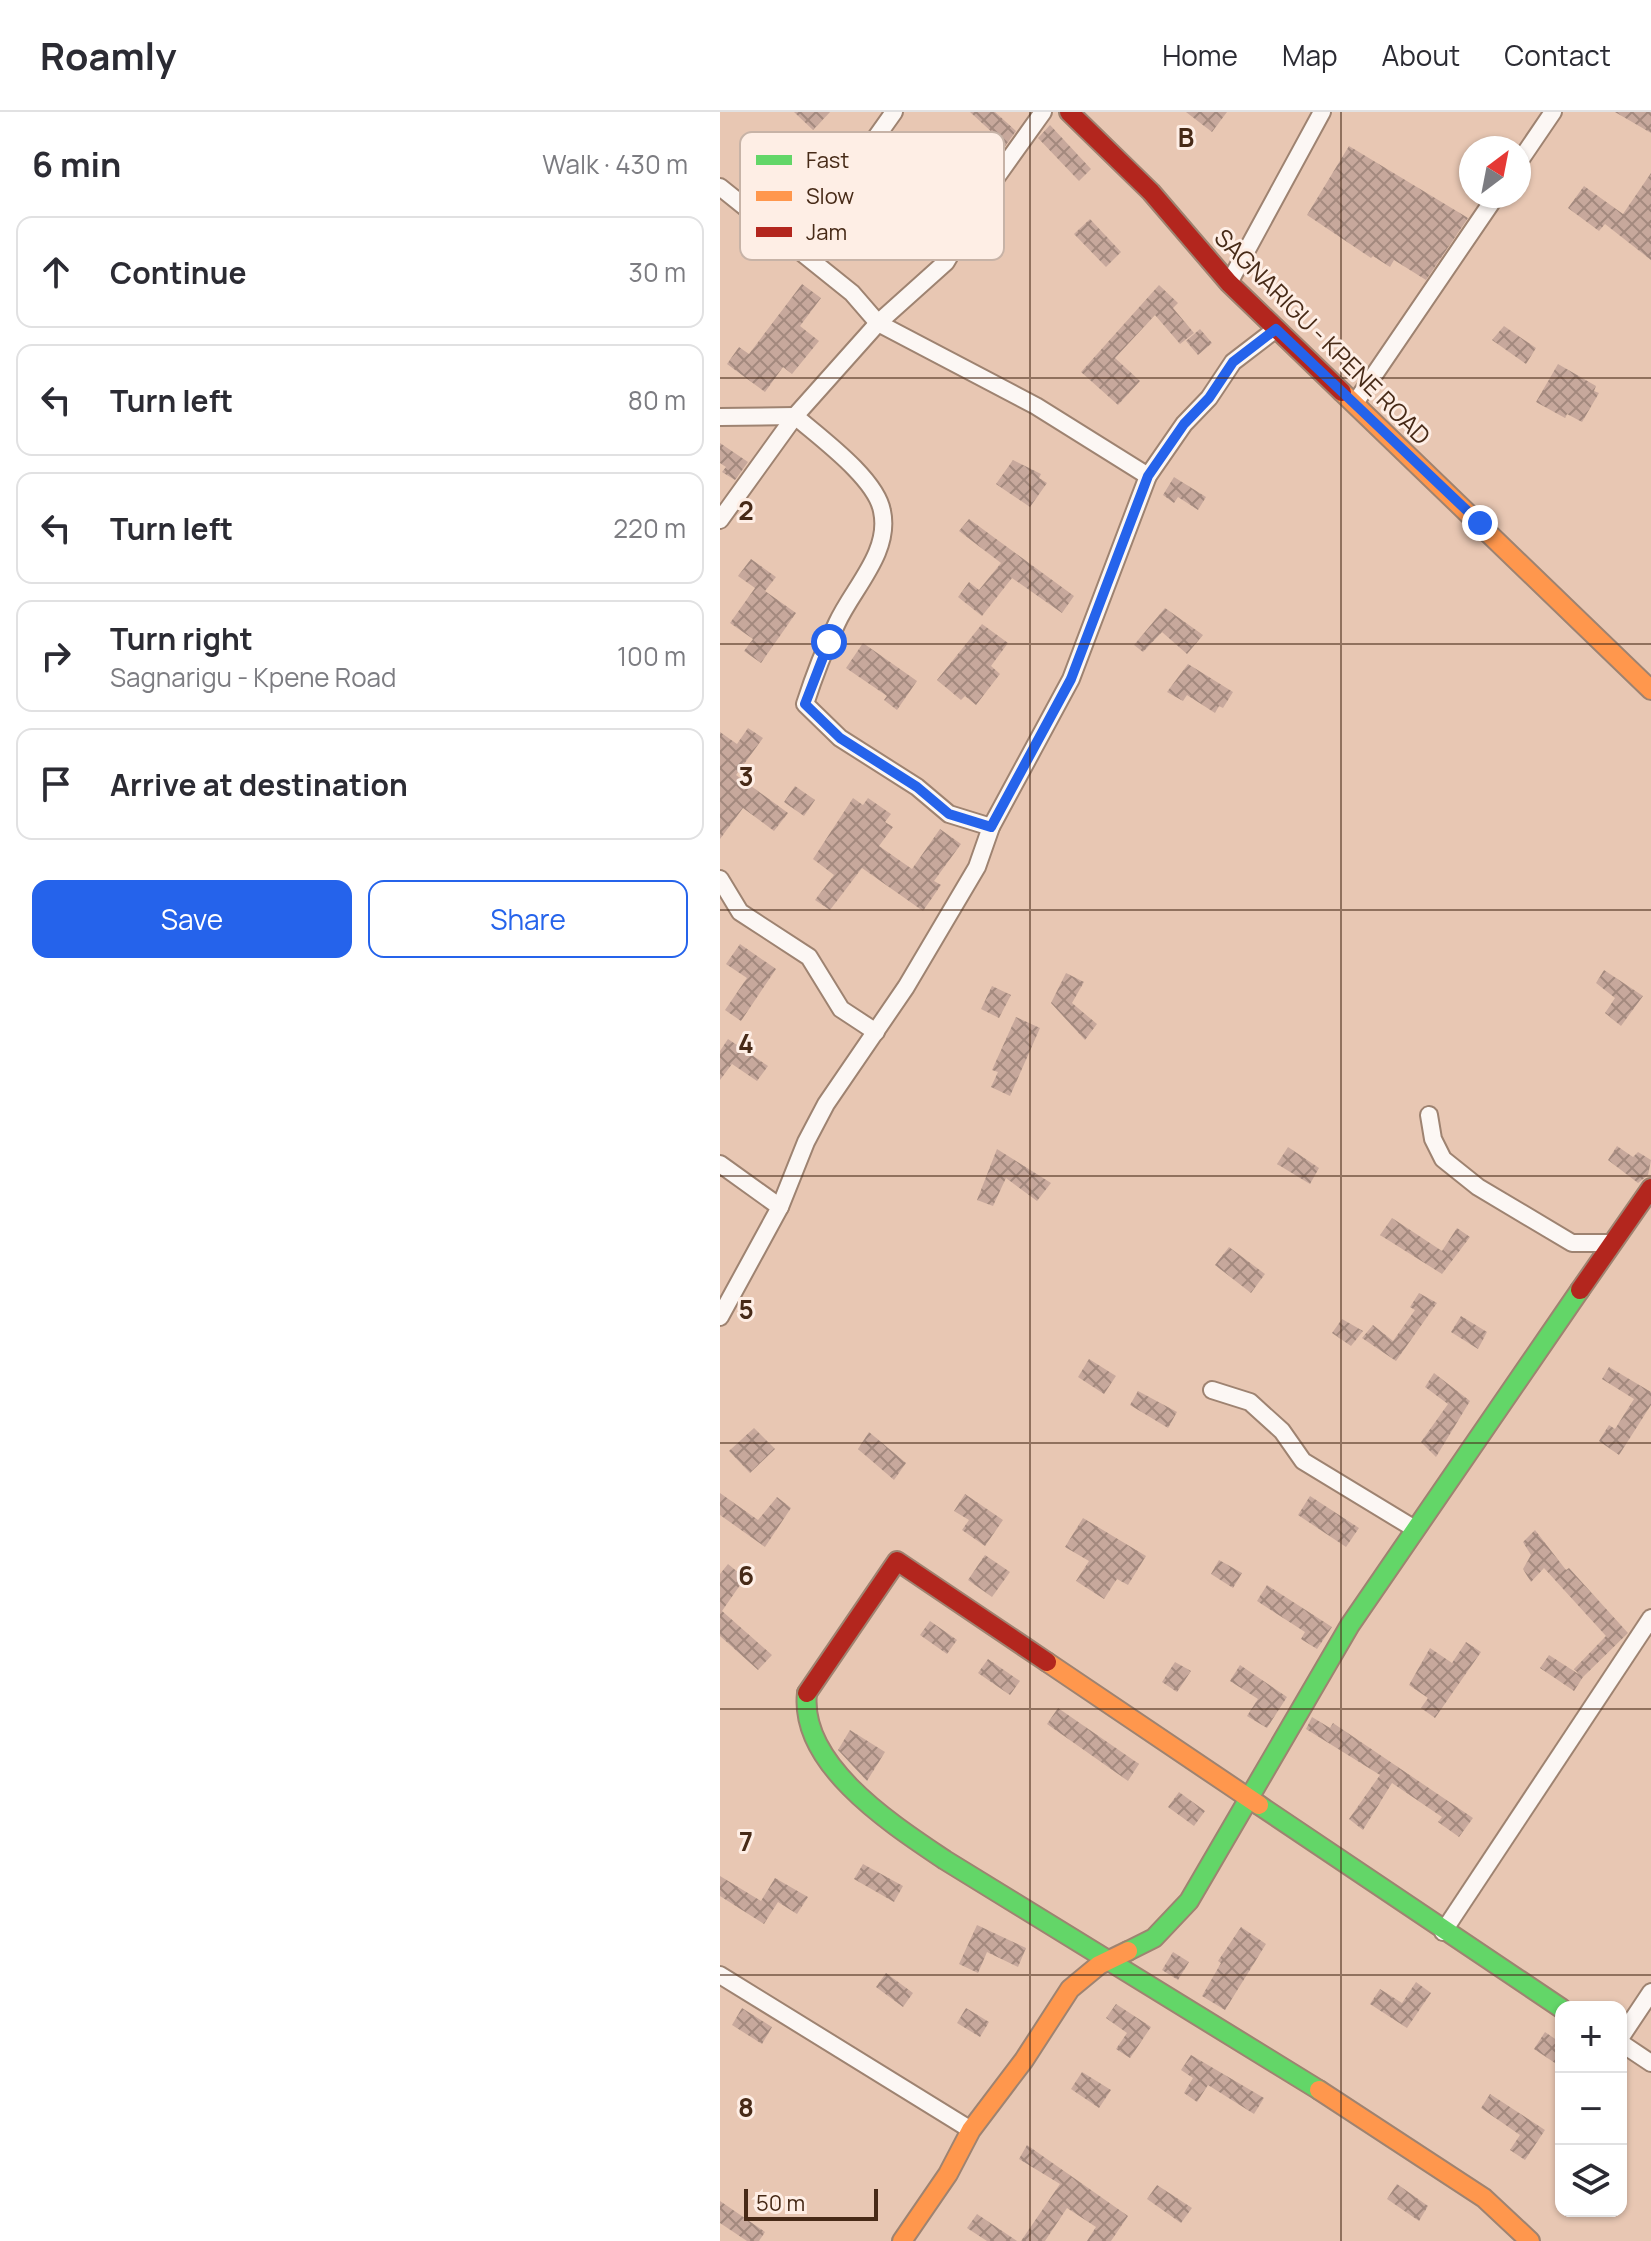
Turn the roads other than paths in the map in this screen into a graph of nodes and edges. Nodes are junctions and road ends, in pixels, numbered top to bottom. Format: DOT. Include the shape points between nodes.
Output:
graph roads {
  1 [pos="894,112"];
  2 [pos="1043,112"];
  3 [pos="1069,112"];
  4 [pos="1322,112"];
  5 [pos="1553,112"];
  6 [pos="880,132"];
  7 [pos="1531,144"];
  8 [pos="1004,167"];
  9 [pos="720,187"];
  10 [pos="740,202"];
  11 [pos="1488,208"];
  12 [pos="813,260"];
  13 [pos="947,260"];
  14 [pos="1229,283"];
  15 [pos="878,323"];
  16 [pos="1276,329"];
  17 [pos="1355,403"];
  18 [pos="795,416"];
  19 [pos="720,417"];
  20 [pos="1148,476"];
  21 [pos="720,520"];
  22 [pos="1651,690"];
  23 [pos="991,827"];
  24 [pos="720,879"];
  25 [pos="876,1032"];
  26 [pos="1429,1115"];
  27 [pos="720,1164"];
  28 [pos="1651,1188"];
  29 [pos="780,1207"];
  30 [pos="1613,1243"];
  31 [pos="720,1317"];
  32 [pos="1212,1390"];
  33 [pos="1415,1529"];
  34 [pos="1651,1618"];
  35 [pos="1250,1797"];
  36 [pos="1443,1932"];
  37 [pos="1112,1960"];
  38 [pos="720,1975"];
  39 [pos="1651,1992"];
  40 [pos="1555,2004"];
  41 [pos="1627,2030"];
  42 [pos="1627,2045"];
  43 [pos="1651,2063"];
  44 [pos="971,2130"];
  45 [pos="905,2240"];
  46 [pos="1530,2241"];
  1 -- 6 [label="street"];
  2 -- 8 [label="street"];
  3 -- 14 [label="street, SAGNARIGU - KPENE ROAD" via="1151,192"];
  4 -- 14 [label="street"];
  5 -- 7 [label="street"];
  9 -- 10 [label="street"];
  11 -- 17 [label="street"];
  12 -- 15 [label="street"];
  13 -- 15 [label="street"];
  14 -- 16 [label="street, SAGNARIGU - KPENE ROAD"];
  15 -- 18 [label="street"];
  15 -- 20 [label="street" via="1024,399"];
  16 -- 17 [label="street, SAGNARIGU - KPENE ROAD"];
  16 -- 20 [label="street" via="1233,362"];
  17 -- 22 [label="street, SAGNARIGU - KPENE ROAD"];
  18 -- 19 [label="street"];
  18 -- 21 [label="street"];
  18 -- 23 [label="street" via="856,471 882,508 883,521 872,563 818,662 805,704 840,738 949,814"];
  20 -- 23 [label="street" via="1071,679"];
  23 -- 25 [label="street" via="977,867"];
  24 -- 25 [label="street" via="740,912 809,957 841,1009"];
  25 -- 29 [label="street" via="826,1104"];
  26 -- 30 [label="street" via="1443,1159 1478,1187 1572,1243"];
  27 -- 29 [label="street"];
  28 -- 30 [label="street"];
  29 -- 31 [label="street"];
  30 -- 33 [label="street"];
  32 -- 33 [label="street" via="1250,1402 1282,1431 1303,1461"];
  33 -- 35 [label="street" via="1350,1625"];
  34 -- 36 [label="street"];
  35 -- 36 [label="street"];
  35 -- 37 [label="street" via="1177,1917 1154,1938"];
  35 -- 37 [label="street" via="897,1561 807,1688 809,1727 837,1772 886,1817"];
  36 -- 40 [label="street"];
  37 -- 44 [label="street" via="1070,1989"];
  37 -- 46 [label="street" via="1445,2173"];
  38 -- 44 [label="street"];
  39 -- 41 [label="street"];
  42 -- 43 [label="street"];
  44 -- 45 [label="street"];
}
